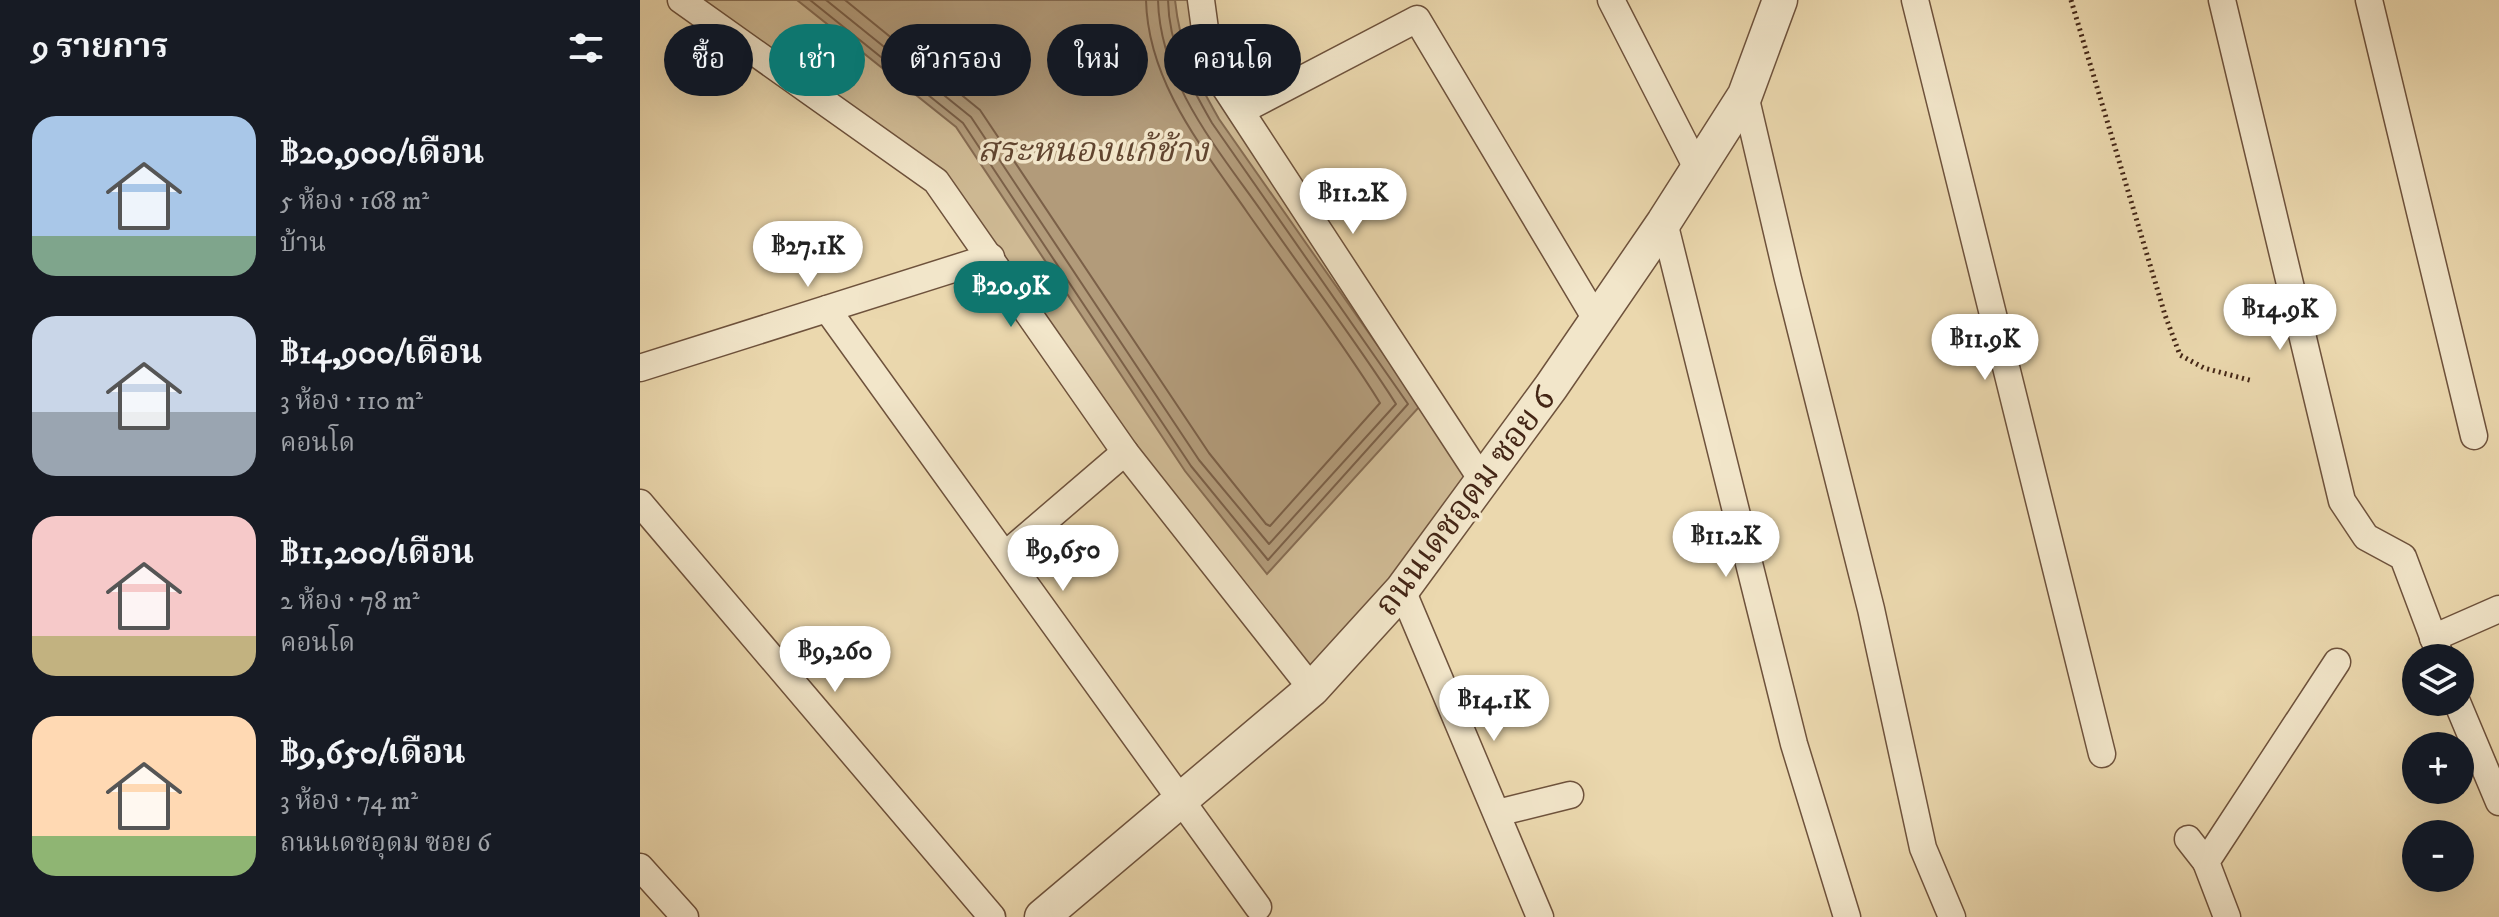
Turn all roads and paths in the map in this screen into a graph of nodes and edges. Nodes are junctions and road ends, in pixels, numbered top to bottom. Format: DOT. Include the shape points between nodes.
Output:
graph roads {
  1 [pos="681,0"];
  2 [pos="1201,0"];
  3 [pos="1611,0"];
  4 [pos="1780,0"];
  5 [pos="1915,0"];
  6 [pos="2071,0"];
  7 [pos="2222,0"];
  8 [pos="2369,0"];
  9 [pos="1745,95"];
  10 [pos="1241,111"];
  11 [pos="1697,168"];
  12 [pos="1664,222"];
  13 [pos="991,257"];
  14 [pos="827,309"];
  15 [pos="1596,319"];
  16 [pos="640,368"];
  17 [pos="2253,381"];
  18 [pos="2474,436"];
  19 [pos="1125,452"];
  20 [pos="1482,480"];
  21 [pos="640,503"];
  22 [pos="1005,555"];
  23 [pos="1402,590"];
  24 [pos="2499,609"];
  25 [pos="2436,644"];
  26 [pos="2443,644"];
  27 [pos="2337,662"];
  28 [pos="1312,689"];
  29 [pos="2463,716"];
  30 [pos="2102,754"];
  31 [pos="1570,795"];
  32 [pos="1182,799"];
  33 [pos="2499,802"];
  34 [pos="1497,813"];
  35 [pos="2188,839"];
  36 [pos="2206,862"];
  37 [pos="640,867"];
  38 [pos="1258,907"];
  39 [pos="685,917"];
  40 [pos="992,917"];
  41 [pos="1042,917"];
  42 [pos="1540,917"];
  43 [pos="1847,917"];
  44 [pos="1952,917"];
  45 [pos="2227,917"];
  1 -- 13 [label="street" via="936,181"];
  2 -- 10 [label="street" via="1207,44"];
  3 -- 11 [label="street"];
  4 -- 9 [label="street, ถนนเดชอุดม ซอย 6"];
  5 -- 30 [label="street"];
  6 -- 17 [label="path" via="2180,355 2204,368"];
  7 -- 25 [label="street" via="2342,501 2366,537 2403,557"];
  8 -- 18 [label="street"];
  9 -- 11 [label="street, ถนนเดชอุดม ซอย 6"];
  9 -- 44 [label="street" via="1871,609 1923,848"];
  10 -- 15 [label="street" via="1417,19"];
  10 -- 20 [label="street"];
  11 -- 12 [label="street, ถนนเดชอุดม ซอย 6"];
  12 -- 15 [label="street, ถนนเดชอุดม ซอย 6"];
  12 -- 43 [label="street" via="1794,744"];
  13 -- 14 [label="street"];
  13 -- 19 [label="street"];
  14 -- 16 [label="street"];
  14 -- 22 [label="street"];
  15 -- 20 [label="street, ถนนเดชอุดม ซอย 6"];
  19 -- 22 [label="street"];
  19 -- 28 [label="street"];
  20 -- 23 [label="street, ถนนเดชอุดม ซอย 6"];
  21 -- 40 [label="street"];
  22 -- 32 [label="street"];
  23 -- 28 [label="street, ถนนเดชอุดม ซอย 6"];
  23 -- 34 [label="street"];
  24 -- 26 [label="street"];
  27 -- 36 [label="street"];
  28 -- 32 [label="street, ถนนเดชอุดม ซอย 6"];
  29 -- 33 [label="street"];
  31 -- 34 [label="street"];
  32 -- 38 [label="street"];
  32 -- 41 [label="street, ถนนเดชอุดม ซอย 6"];
  34 -- 42 [label="street"];
  35 -- 36 [label="street"];
  36 -- 45 [label="street"];
  37 -- 39 [label="street"];
}
